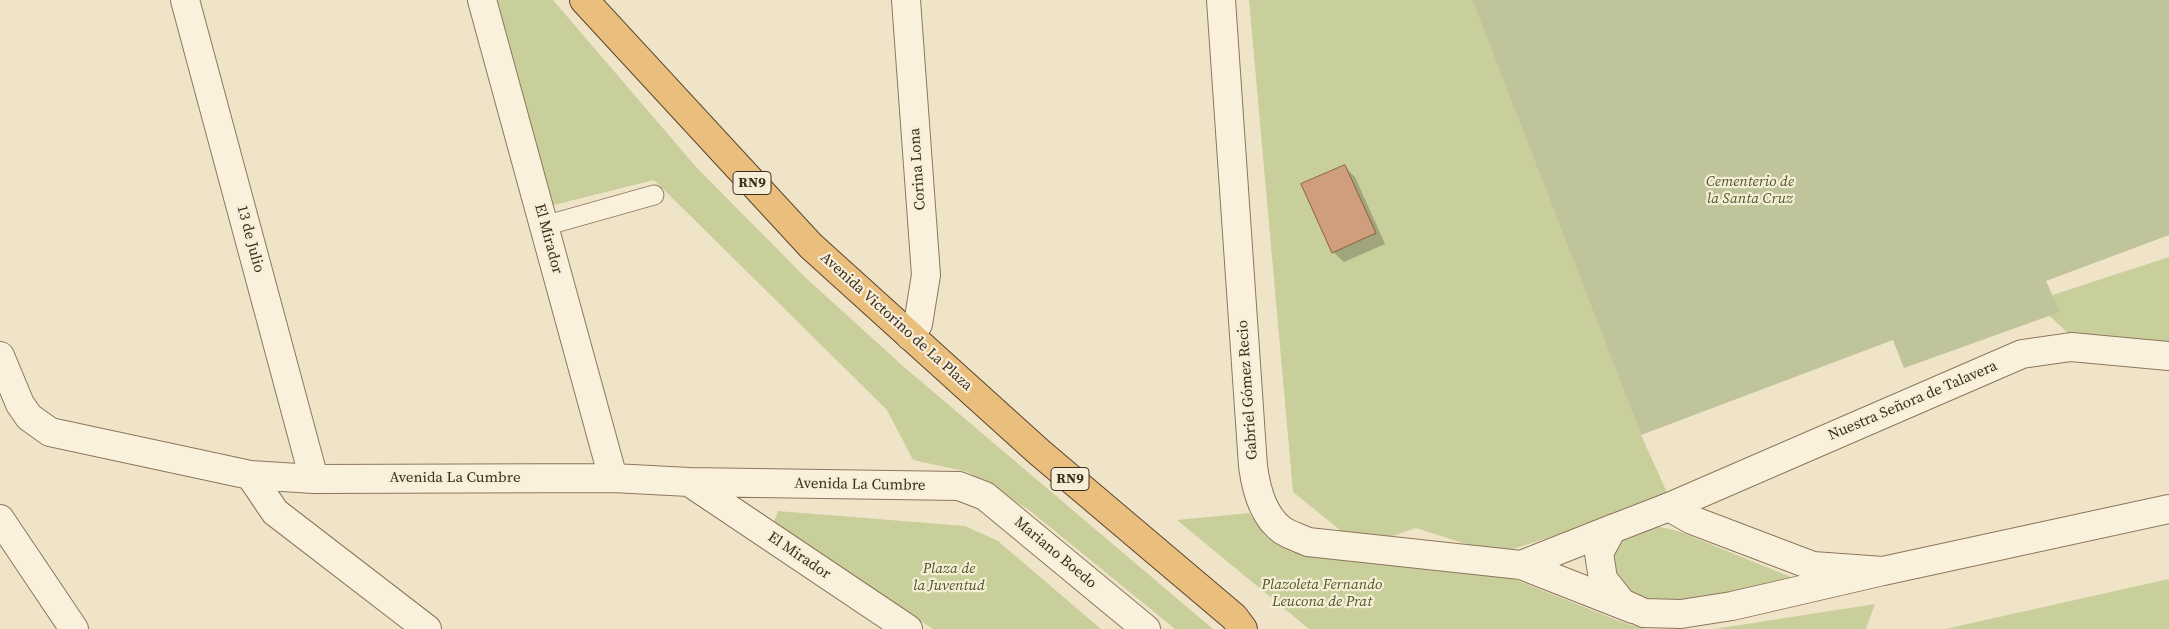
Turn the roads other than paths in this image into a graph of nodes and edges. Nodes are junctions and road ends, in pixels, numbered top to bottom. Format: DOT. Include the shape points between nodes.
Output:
graph roads {
  1 [pos="185,0"];
  2 [pos="482,0"];
  3 [pos="584,0"];
  4 [pos="906,0"];
  5 [pos="1221,0"];
  6 [pos="601,11"];
  7 [pos="654,195"];
  8 [pos="544,226"];
  9 [pos="910,336"];
  10 [pos="0,356"];
  11 [pos="2169,356"];
  12 [pos="250,475"];
  13 [pos="314,478"];
  14 [pos="614,478"];
  15 [pos="689,482"];
  16 [pos="958,486"];
  17 [pos="1669,507"];
  18 [pos="2169,509"];
  19 [pos="0,519"];
  20 [pos="1612,529"];
  21 [pos="1521,565"];
  22 [pos="1883,570"];
  23 [pos="1644,613"];
  24 [pos="1239,623"];
  25 [pos="74,629"];
  26 [pos="427,629"];
  27 [pos="908,629"];
  28 [pos="1146,629"];
  29 [pos="1259,629"];
  1 -- 13 [label="street, 13 de Julio"];
  2 -- 8 [label="street, El Mirador"];
  3 -- 6 [label="highway, Avenida Victorino de La Plaza / RN9"];
  4 -- 9 [label="street, Corina Lona" via="926,276 918,324"];
  5 -- 21 [label="street, Gabriel Gómez Recio" via="1253,466 1255,482 1269,517 1283,531 1308,542"];
  6 -- 9 [label="highway, Avenida Victorino de La Plaza / RN9" via="811,246"];
  7 -- 8 [label="lane"];
  8 -- 14 [label="street, El Mirador"];
  9 -- 24 [label="highway, Avenida Victorino de La Plaza / RN9" via="1039,452"];
  10 -- 12 [label="street, Avenida La Cumbre" via="20,404 29,417 50,432"];
  11 -- 17 [label="street, Nuestra Señora de Talavera" via="2070,347 2022,354"];
  12 -- 13 [label="street, Avenida La Cumbre"];
  12 -- 26 [label="street" via="275,512"];
  13 -- 14 [label="street, Avenida La Cumbre"];
  14 -- 15 [label="street, Avenida La Cumbre"];
  15 -- 16 [label="street, Avenida La Cumbre"];
  15 -- 27 [label="street, El Mirador"];
  16 -- 28 [label="street, Mariano Boedo" via="985,496"];
  17 -- 20 [label="street, Nuestra Señora de Talavera"];
  17 -- 22 [label="street" via="1692,520 1813,566"];
  18 -- 22 [label="street"];
  19 -- 25 [label="street"];
  20 -- 21 [label="street, Gabriel Gómez Recio"];
  20 -- 23 [label="street" via="1599,554 1603,579 1622,603"];
  21 -- 23 [label="street, Gabriel Gómez Recio"];
  22 -- 23 [label="street" via="1732,606 1681,614"];
  24 -- 29 [label="highway, Avenida Victorino de La Plaza / RN9"];
}
